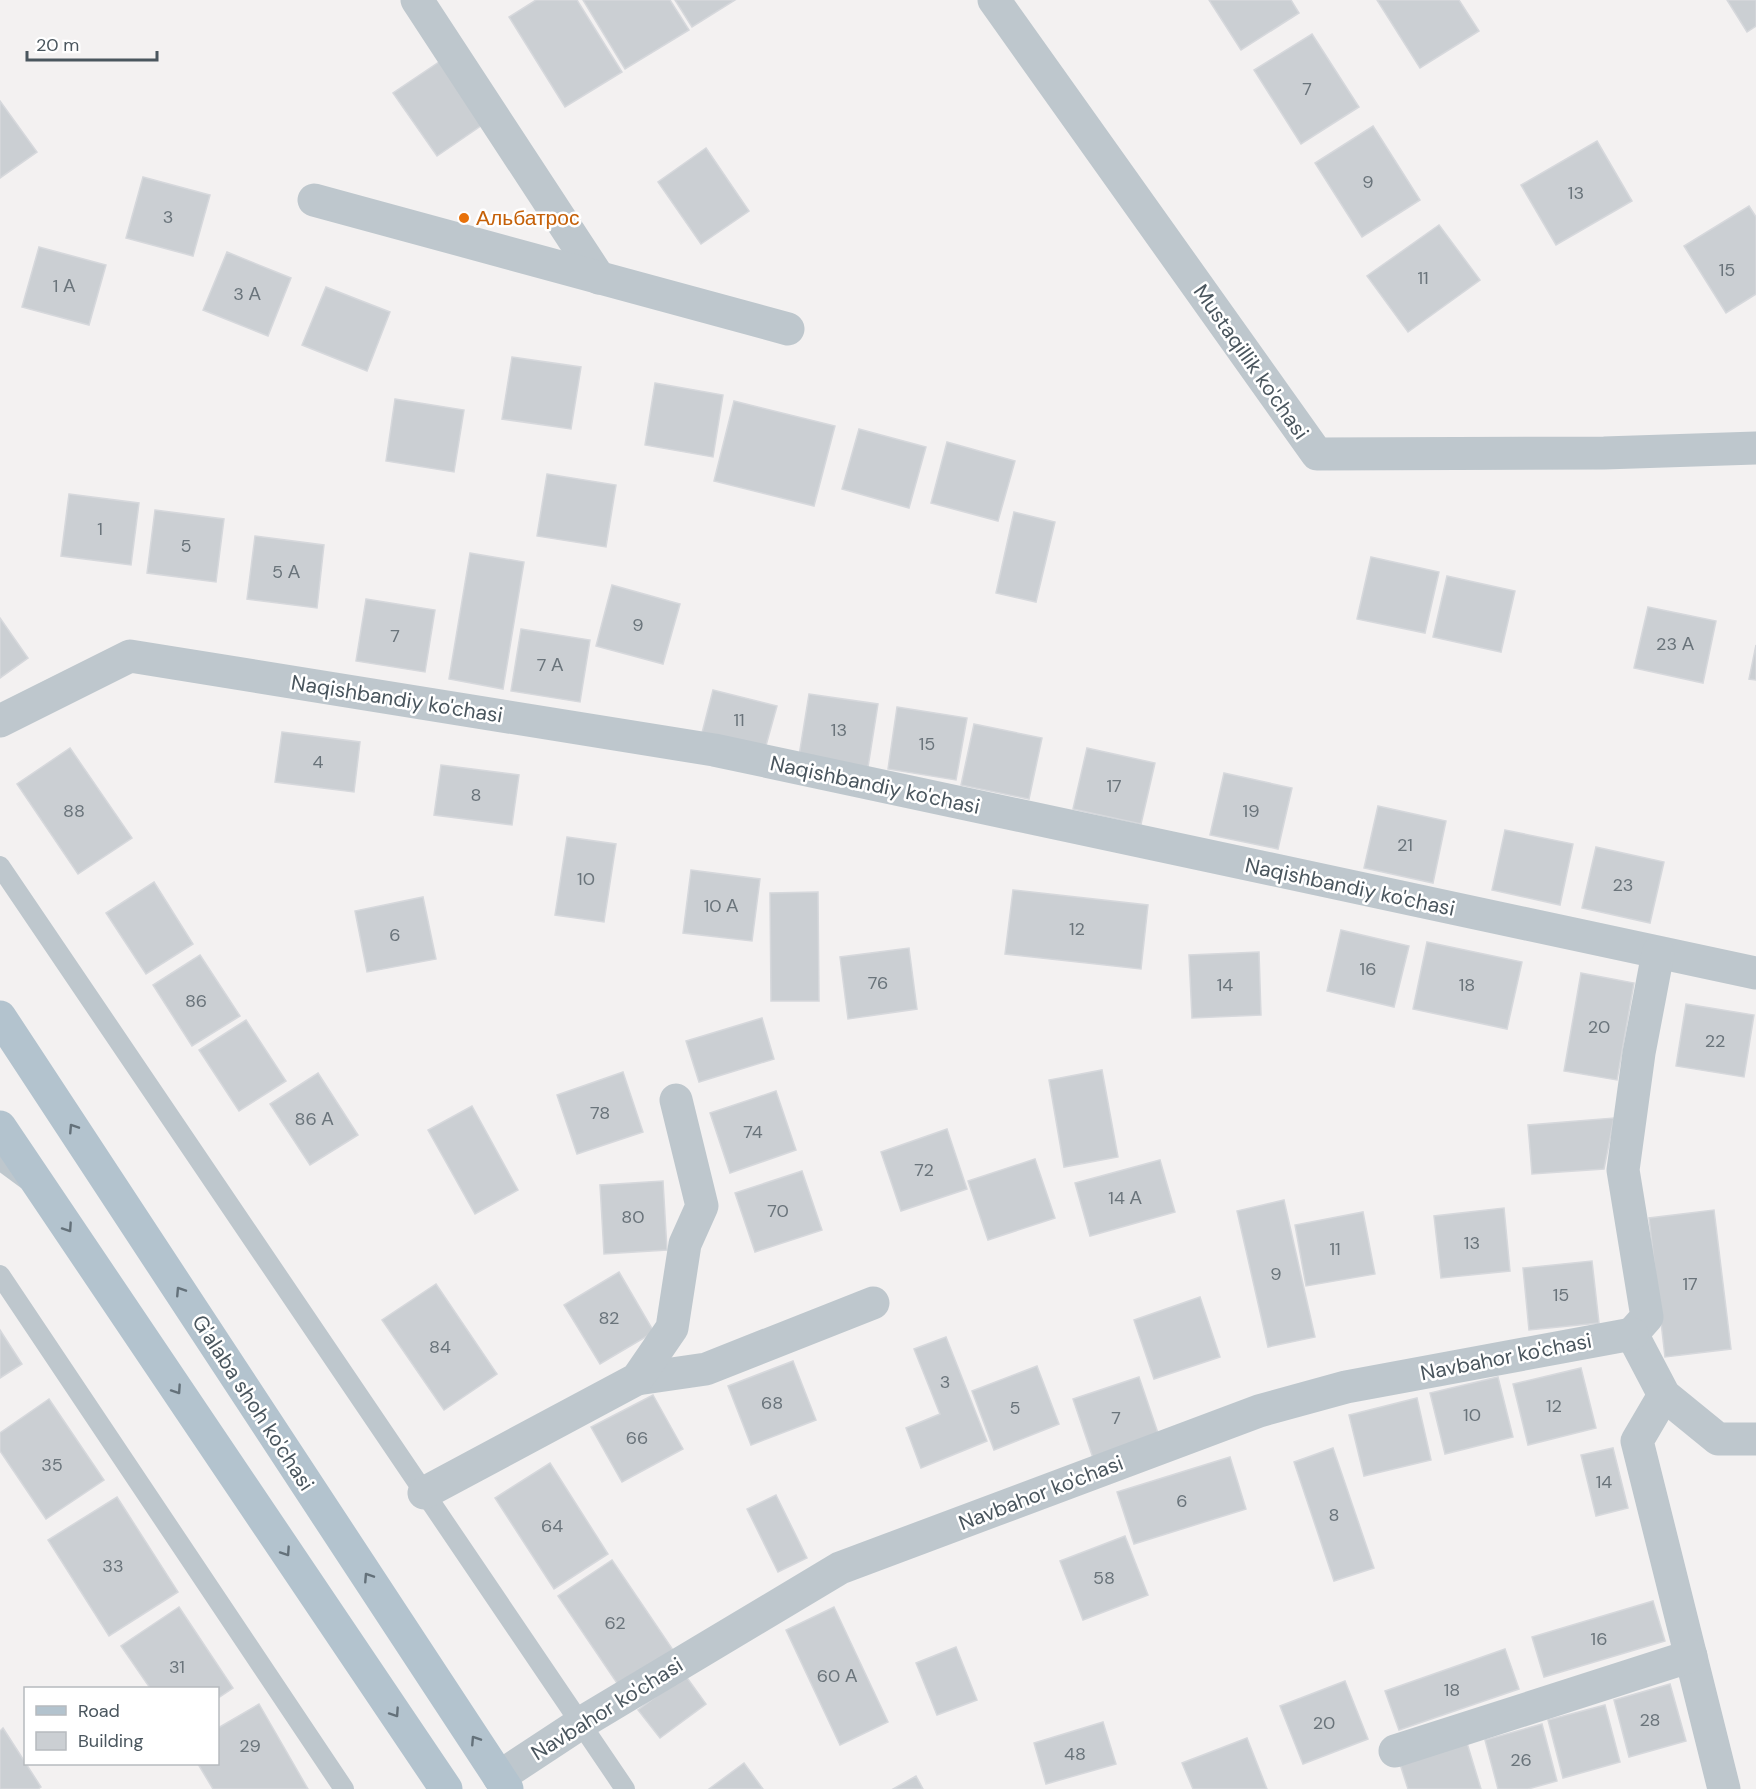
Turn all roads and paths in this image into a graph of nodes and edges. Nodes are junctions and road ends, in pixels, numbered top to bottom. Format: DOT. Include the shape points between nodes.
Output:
graph roads {
  1 [pos="417,0"];
  2 [pos="994,0"];
  3 [pos="314,200"];
  4 [pos="599,278"];
  5 [pos="788,329"];
  6 [pos="1756,448"];
  7 [pos="0,721"];
  8 [pos="0,866"];
  9 [pos="1658,953"];
  10 [pos="1756,973"];
  11 [pos="0,1017"];
  12 [pos="676,1100"];
  13 [pos="0,1127"];
  14 [pos="0,1160"];
  15 [pos="43,1192"];
  16 [pos="0,1275"];
  17 [pos="873,1303"];
  18 [pos="1632,1334"];
  19 [pos="637,1379"];
  20 [pos="1664,1395"];
  21 [pos="1756,1439"];
  22 [pos="424,1493"];
  23 [pos="1691,1656"];
  24 [pos="580,1723"];
  25 [pos="1395,1751"];
  26 [pos="503,1783"];
  27 [pos="344,1789"];
  28 [pos="446,1789"];
  29 [pos="625,1789"];
  30 [pos="1724,1789"];
  1 -- 4 [label="street"];
  2 -- 6 [label="street, Mustaqillik ko'chasi" via="1317,454"];
  3 -- 4 [label="street"];
  4 -- 5 [label="street"];
  7 -- 9 [label="street, Naqishbandiy ko'chasi" via="130,656 714,750"];
  8 -- 22 [label="lane"];
  9 -- 10 [label="street, Naqishbandiy ko'chasi"];
  9 -- 18 [label="street" via="1623,1170 1647,1317"];
  26 -- 11 [label="main road, G'alaba shoh ko'chasi, one-way"];
  12 -- 19 [label="street" via="702,1206 685,1244 672,1328"];
  13 -- 15 [label="main road"];
  14 -- 15 [label="lane"];
  15 -- 28 [label="main road, one-way"];
  16 -- 27 [label="lane"];
  17 -- 19 [label="street" via="706,1369"];
  18 -- 20 [label="street"];
  18 -- 24 [label="street, Navbahor ko'chasi" via="1346,1387 1259,1411 840,1568"];
  19 -- 22 [label="street"];
  20 -- 21 [label="street" via="1718,1439"];
  20 -- 23 [label="street" via="1637,1441"];
  22 -- 24 [label="lane"];
  23 -- 25 [label="street"];
  23 -- 30 [label="street"];
  24 -- 26 [label="street, Navbahor ko'chasi"];
  24 -- 29 [label="lane"];
}
